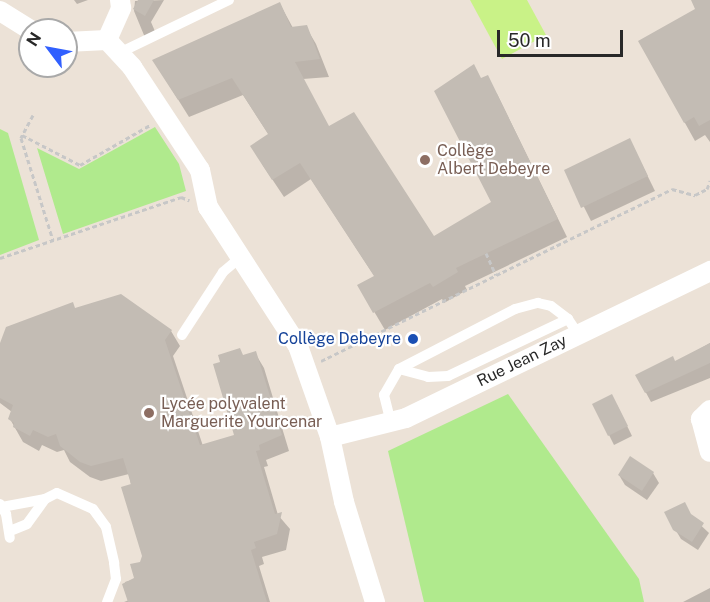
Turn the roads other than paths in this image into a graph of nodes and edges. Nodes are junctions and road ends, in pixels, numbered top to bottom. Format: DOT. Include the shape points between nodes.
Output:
graph roads {
  1 [pos="120,0"];
  2 [pos="229,0"];
  3 [pos="0,11"];
  4 [pos="18,22"];
  5 [pos="78,43"];
  6 [pos="113,46"];
  7 [pos="241,257"];
  8 [pos="710,271"];
  9 [pos="573,326"];
  10 [pos="182,336"];
  11 [pos="399,369"];
  12 [pos="710,410"];
  13 [pos="391,423"];
  14 [pos="330,437"];
  15 [pos="710,452"];
  16 [pos="45,499"];
  17 [pos="1,505"];
  18 [pos="107,602"];
  19 [pos="375,602"];
  1 -- 6 [label="street"];
  2 -- 6 [label="lane"];
  3 -- 4 [label="street"];
  5 -- 6 [label="street"];
  6 -- 7 [label="street" via="200,170 208,207"];
  7 -- 10 [label="lane" via="223,272"];
  7 -- 14 [label="street" via="291,333"];
  8 -- 9 [label="street, Rue Jean Zay"];
  9 -- 11 [label="lane" via="448,376 428,377"];
  9 -- 11 [label="lane" via="551,306 526,305"];
  9 -- 13 [label="street, Rue Jean Zay"];
  11 -- 13 [label="lane" via="384,395"];
  12 -- 15 [label="street" via="701,419"];
  13 -- 14 [label="street, Rue Jean Zay"];
  14 -- 19 [label="street" via="344,502"];
  16 -- 17 [label="lane"];
  16 -- 17 [label="lane" via="27,524 10,534"];
  16 -- 18 [label="lane" via="57,493 93,509 106,527 116,579"];
}
